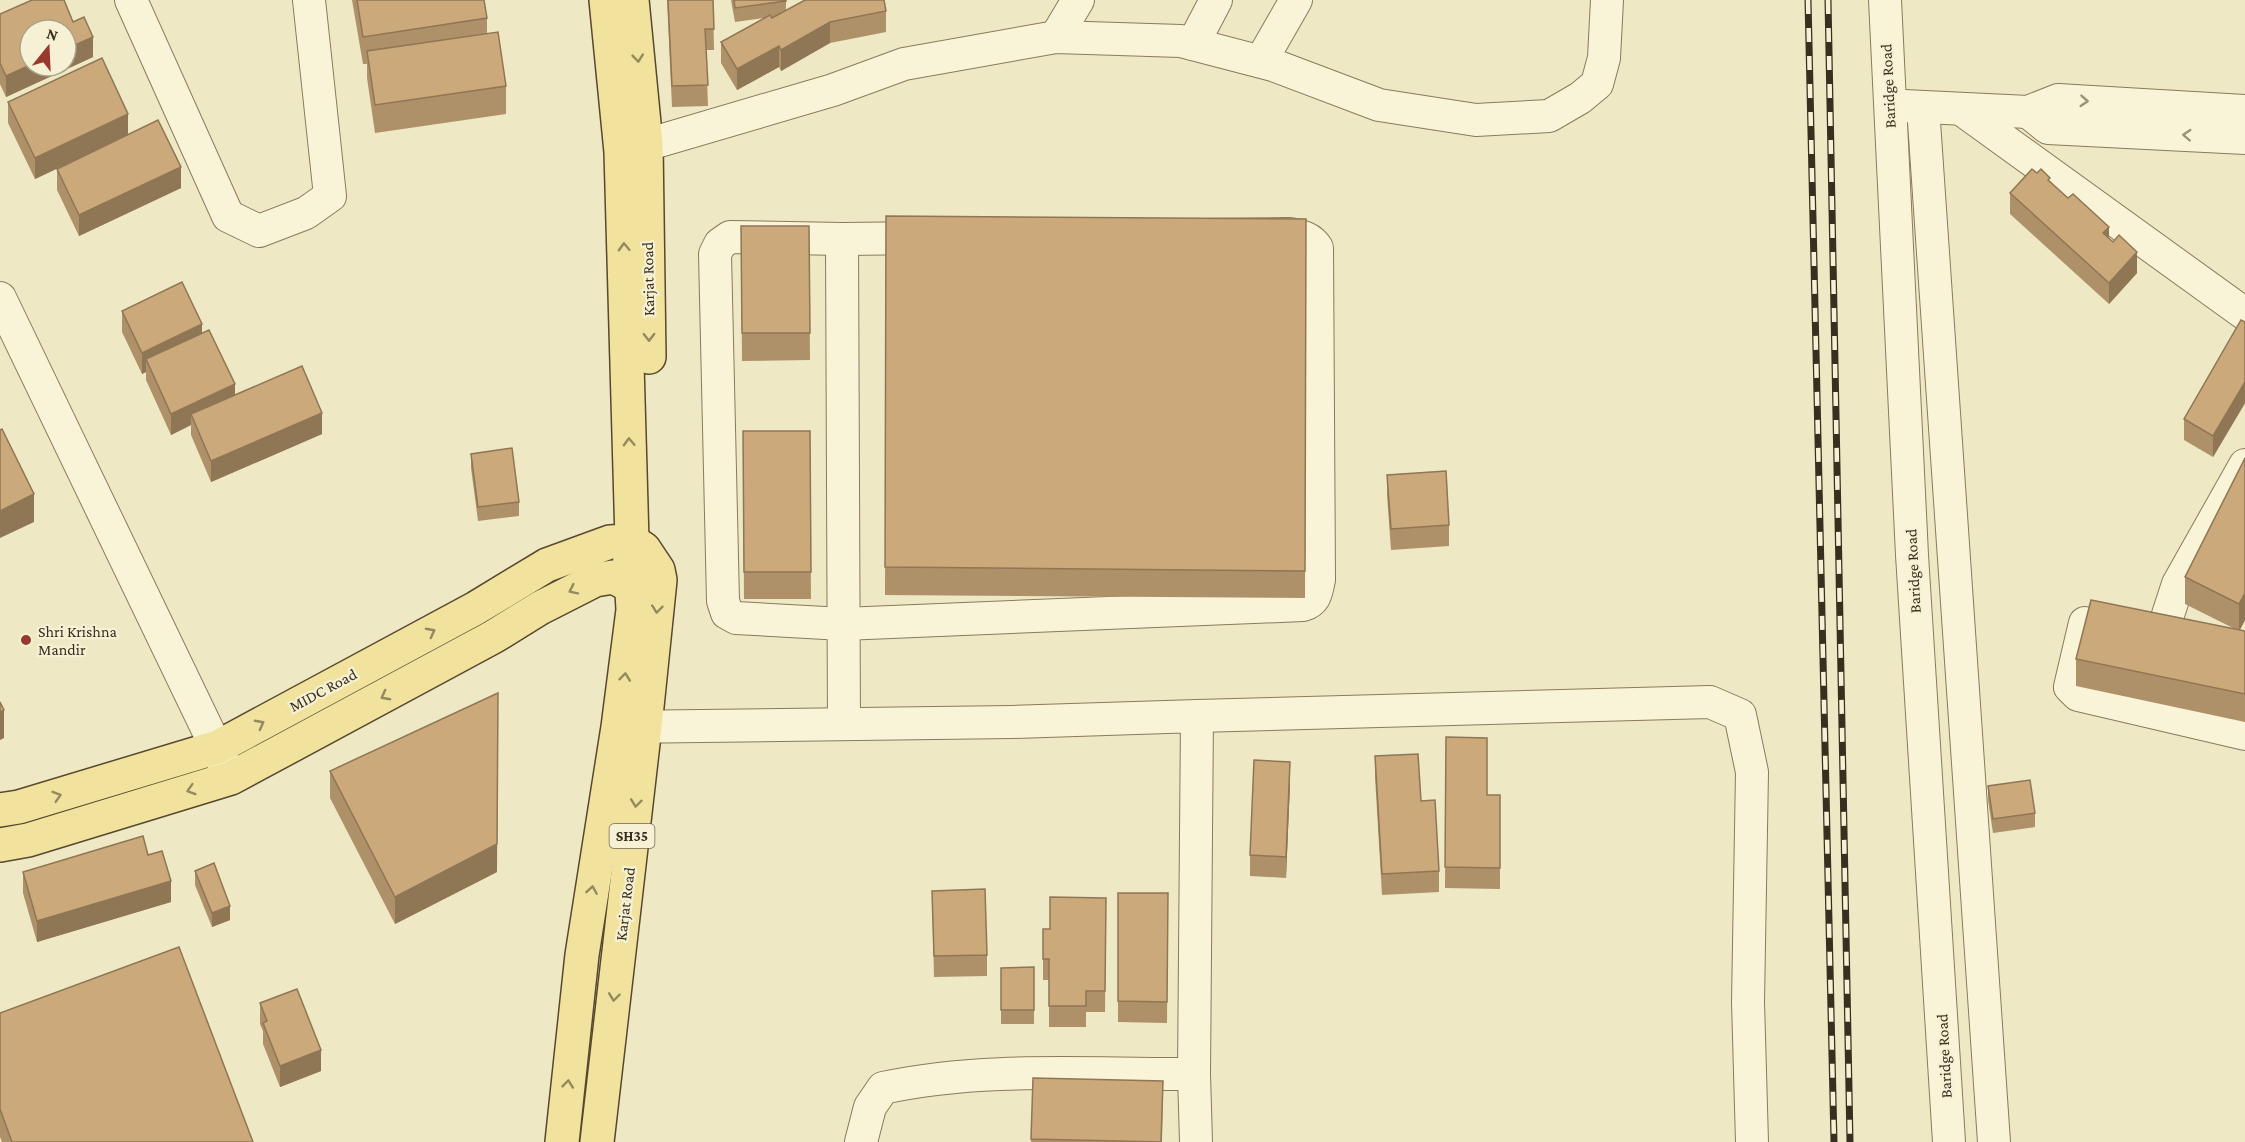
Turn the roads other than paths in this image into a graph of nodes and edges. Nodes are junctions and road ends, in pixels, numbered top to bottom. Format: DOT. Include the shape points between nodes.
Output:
graph roads {
  1 [pos="131,0"];
  2 [pos="309,0"];
  3 [pos="606,0"];
  4 [pos="632,0"];
  5 [pos="1078,0"];
  6 [pos="1216,0"];
  7 [pos="1296,0"];
  8 [pos="1607,0"];
  9 [pos="1885,0"];
  10 [pos="1056,37"];
  11 [pos="1193,44"];
  12 [pos="1261,61"];
  13 [pos="1889,105"];
  14 [pos="1923,107"];
  15 [pos="1961,109"];
  16 [pos="2245,111"];
  17 [pos="2028,112"];
  18 [pos="2245,138"];
  19 [pos="634,148"];
  20 [pos="842,239"];
  21 [pos="0,298"];
  22 [pos="2245,314"];
  23 [pos="2245,465"];
  24 [pos="642,550"];
  25 [pos="629,588"];
  26 [pos="843,624"];
  27 [pos="2140,626"];
  28 [pos="2195,637"];
  29 [pos="1197,716"];
  30 [pos="844,724"];
  31 [pos="632,727"];
  32 [pos="2245,734"];
  33 [pos="218,747"];
  34 [pos="231,778"];
  35 [pos="0,810"];
  36 [pos="0,845"];
  37 [pos="1194,1074"];
  38 [pos="562,1142"];
  39 [pos="597,1142"];
  40 [pos="861,1142"];
  41 [pos="1196,1142"];
  42 [pos="1752,1142"];
  43 [pos="1949,1142"];
  44 [pos="1994,1142"];
  1 -- 2 [label="street" via="228,216 259,231 306,213 330,196"];
  3 -- 19 [label="main road, Karjat Road"];
  4 -- 19 [label="main road, Karjat Road, one-way"];
  5 -- 10 [label="street"];
  6 -- 11 [label="street"];
  7 -- 12 [label="street"];
  8 -- 12 [label="street" via="1604,58 1597,84 1549,116 1476,120 1379,105"];
  9 -- 13 [label="street, Baridge Road"];
  10 -- 11 [label="street"];
  10 -- 19 [label="street" via="904,64 833,90"];
  11 -- 12 [label="street"];
  13 -- 14 [label="street"];
  13 -- 43 [label="street, Baridge Road" via="1912,555"];
  14 -- 15 [label="street"];
  14 -- 44 [label="street"];
  15 -- 17 [label="street"];
  15 -- 22 [label="street"];
  17 -- 16 [label="street, one-way" via="2058,100"];
  18 -- 17 [label="street, one-way" via="2048,128"];
  19 -- 24 [label="main road, Karjat Road"];
  20 -- 26 [label="street"];
  20 -- 26 [label="street" via="730,237 720,244 715,255 723,601 727,613 736,618"];
  20 -- 26 [label="street" via="1290,234 1313,242 1317,248 1318,557 1316,595 1303,605"];
  21 -- 33 [label="street"];
  23 -- 27 [label="street" via="2178,584"];
  24 -- 25 [label="main road, Karjat Road" via="648,573 641,585"];
  24 -- 31 [label="main road, Karjat Road / SH35, one-way" via="658,570 660,580"];
  33 -- 24 [label="main road, MIDC Road, one-way" via="548,565 610,542"];
  31 -- 25 [label="main road, Karjat Road / SH35, one-way" via="633,610"];
  25 -- 34 [label="main road, MIDC Road, one-way" via="613,577 595,579"];
  26 -- 30 [label="street"];
  27 -- 28 [label="street"];
  27 -- 32 [label="street" via="2094,617 2085,623 2070,687 2078,695"];
  29 -- 30 [label="street"];
  29 -- 37 [label="street"];
  29 -- 42 [label="street" via="1710,702 1740,715 1752,772 1748,1002"];
  30 -- 31 [label="street"];
  38 -- 31 [label="main road, Karjat Road / SH35, one-way" via="582,955"];
  31 -- 39 [label="main road, Karjat Road / SH35, one-way"];
  33 -- 34 [label="street"];
  35 -- 33 [label="main road, MIDC Road, one-way"];
  34 -- 36 [label="main road, MIDC Road, one-way"];
  37 -- 40 [label="street" via="1018,1074 883,1088 870,1107"];
  37 -- 41 [label="street"];
}
